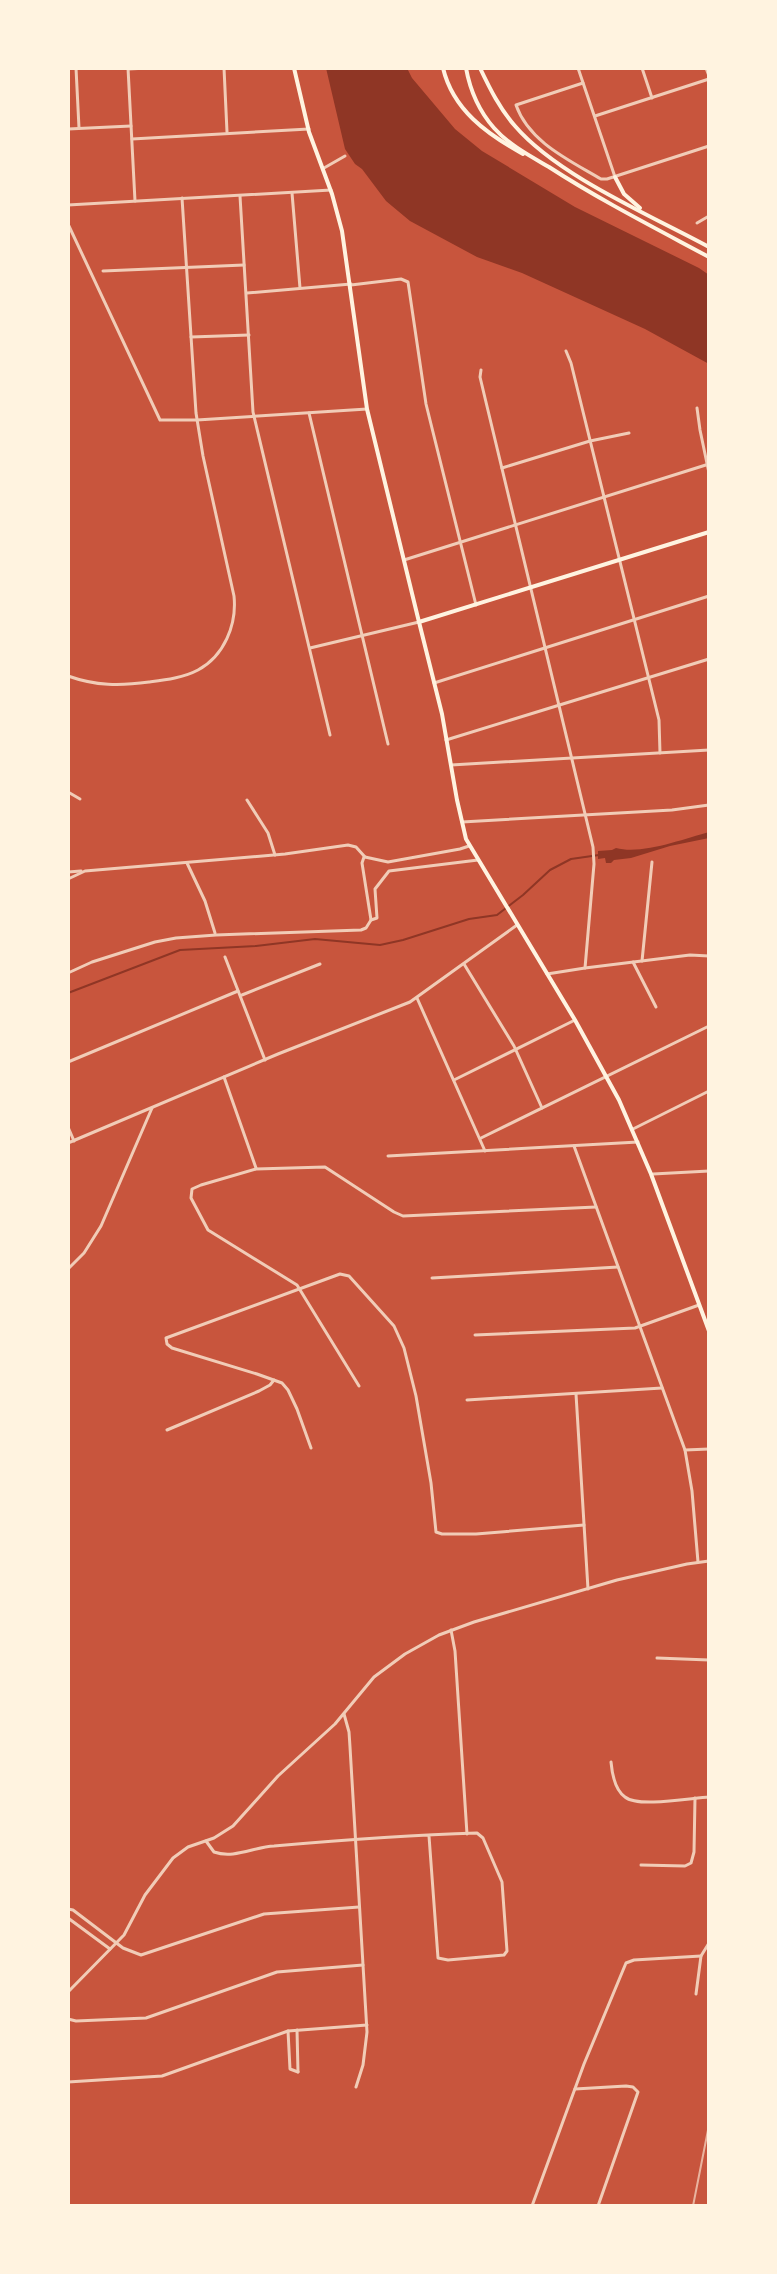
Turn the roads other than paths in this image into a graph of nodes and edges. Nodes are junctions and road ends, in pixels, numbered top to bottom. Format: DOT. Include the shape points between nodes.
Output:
graph roads {
  1 [pos="76,68"];
  2 [pos="148,68"];
  3 [pos="224,68"];
  4 [pos="294,68"];
  5 [pos="443,68"];
  6 [pos="467,68"];
  7 [pos="480,68"];
  8 [pos="578,68"];
  9 [pos="642,68"];
  10 [pos="706,68"];
  11 [pos="128,69"];
  12 [pos="709,78"];
  13 [pos="583,83"];
  14 [pos="652,98"];
  15 [pos="594,116"];
  16 [pos="131,126"];
  17 [pos="68,129"];
  18 [pos="79,129"];
  19 [pos="309,129"];
  20 [pos="228,134"];
  21 [pos="132,139"];
  22 [pos="709,146"];
  23 [pos="345,156"];
  24 [pos="323,168"];
  25 [pos="564,177"];
  26 [pos="615,177"];
  27 [pos="331,190"];
  28 [pos="292,193"];
  29 [pos="240,196"];
  30 [pos="182,198"];
  31 [pos="135,201"];
  32 [pos="68,205"];
  33 [pos="709,216"];
  34 [pos="655,218"];
  35 [pos="697,223"];
  36 [pos="68,224"];
  37 [pos="709,246"];
  38 [pos="709,257"];
  39 [pos="244,265"];
  40 [pos="186,268"];
  41 [pos="103,271"];
  42 [pos="351,284"];
  43 [pos="300,288"];
  44 [pos="246,293"];
  45 [pos="249,335"];
  46 [pos="191,337"];
  47 [pos="566,351"];
  48 [pos="481,370"];
  49 [pos="697,408"];
  50 [pos="367,409"];
  51 [pos="309,413"];
  52 [pos="254,417"];
  53 [pos="197,420"];
  54 [pos="629,433"];
  55 [pos="590,441"];
  56 [pos="708,464"];
  57 [pos="502,468"];
  58 [pos="709,473"];
  59 [pos="604,497"];
  60 [pos="516,524"];
  61 [pos="709,532"];
  62 [pos="460,542"];
  63 [pos="404,560"];
  64 [pos="619,560"];
  65 [pos="531,587"];
  66 [pos="709,596"];
  67 [pos="476,605"];
  68 [pos="633,620"];
  69 [pos="419,622"];
  70 [pos="362,636"];
  71 [pos="546,647"];
  72 [pos="310,648"];
  73 [pos="709,659"];
  74 [pos="68,676"];
  75 [pos="648,678"];
  76 [pos="434,683"];
  77 [pos="560,705"];
  78 [pos="330,735"];
  79 [pos="446,740"];
  80 [pos="388,744"];
  81 [pos="709,750"];
  82 [pos="660,753"];
  83 [pos="572,758"];
  84 [pos="451,765"];
  85 [pos="68,792"];
  86 [pos="80,799"];
  87 [pos="247,800"];
  88 [pos="709,805"];
  89 [pos="585,815"];
  90 [pos="461,822"];
  91 [pos="469,846"];
  92 [pos="275,855"];
  93 [pos="365,857"];
  94 [pos="478,860"];
  95 [pos="388,862"];
  96 [pos="652,862"];
  97 [pos="187,863"];
  98 [pos="85,871"];
  99 [pos="389,871"];
  100 [pos="68,872"];
  101 [pos="68,879"];
  102 [pos="365,888"];
  103 [pos="375,889"];
  104 [pos="371,920"];
  105 [pos="517,925"];
  106 [pos="216,935"];
  107 [pos="709,946"];
  108 [pos="708,956"];
  109 [pos="225,957"];
  110 [pos="642,961"];
  111 [pos="633,962"];
  112 [pos="320,964"];
  113 [pos="464,964"];
  114 [pos="585,968"];
  115 [pos="68,973"];
  116 [pos="547,974"];
  117 [pos="239,993"];
  118 [pos="417,998"];
  119 [pos="656,1007"];
  120 [pos="575,1020"];
  121 [pos="709,1026"];
  122 [pos="515,1049"];
  123 [pos="265,1060"];
  124 [pos="68,1062"];
  125 [pos="606,1076"];
  126 [pos="224,1077"];
  127 [pos="454,1080"];
  128 [pos="709,1091"];
  129 [pos="152,1108"];
  130 [pos="542,1108"];
  131 [pos="68,1127"];
  132 [pos="633,1129"];
  133 [pos="481,1138"];
  134 [pos="74,1141"];
  135 [pos="638,1142"];
  136 [pos="68,1143"];
  137 [pos="574,1146"];
  138 [pos="485,1151"];
  139 [pos="388,1156"];
  140 [pos="256,1169"];
  141 [pos="709,1171"];
  142 [pos="651,1174"];
  143 [pos="596,1207"];
  144 [pos="618,1267"];
  145 [pos="68,1269"];
  146 [pos="432,1278"];
  147 [pos="300,1290"];
  148 [pos="699,1305"];
  149 [pos="640,1327"];
  150 [pos="708,1328"];
  151 [pos="475,1335"];
  152 [pos="274,1380"];
  153 [pos="359,1386"];
  154 [pos="662,1388"];
  155 [pos="576,1394"];
  156 [pos="467,1400"];
  157 [pos="167,1430"];
  158 [pos="311,1448"];
  159 [pos="709,1449"];
  160 [pos="685,1450"];
  161 [pos="584,1525"];
  162 [pos="709,1561"];
  163 [pos="698,1562"];
  164 [pos="588,1589"];
  165 [pos="451,1629"];
  166 [pos="657,1658"];
  167 [pos="709,1660"];
  168 [pos="344,1714"];
  169 [pos="611,1762"];
  170 [pos="709,1797"];
  171 [pos="695,1798"];
  172 [pos="467,1834"];
  173 [pos="429,1836"];
  174 [pos="206,1841"];
  175 [pos="356,1841"];
  176 [pos="641,1865"];
  177 [pos="359,1907"];
  178 [pos="68,1909"];
  179 [pos="68,1918"];
  180 [pos="117,1943"];
  181 [pos="709,1943"];
  182 [pos="111,1949"];
  183 [pos="701,1956"];
  184 [pos="363,1965"];
  185 [pos="68,1992"];
  186 [pos="696,1994"];
  187 [pos="68,2019"];
  188 [pos="367,2025"];
  189 [pos="297,2030"];
  190 [pos="288,2031"];
  191 [pos="68,2082"];
  192 [pos="356,2087"];
  193 [pos="575,2089"];
  194 [pos="532,2206"];
  195 [pos="598,2206"];
  1 -- 18 [label="street"];
  2 -- 11 [label="street"];
  3 -- 20 [label="street"];
  4 -- 19 [label="main road"];
  5 -- 25 [label="main road" via="457,100 480,126"];
  6 -- 25 [label="main road" via="483,113 499,133"];
  7 -- 34 [label="main road" via="507,117 537,148"];
  8 -- 13 [label="street"];
  9 -- 14 [label="street"];
  10 -- 12 [label="street"];
  11 -- 16 [label="street"];
  12 -- 14 [label="street"];
  13 -- 15 [label="street"];
  13 -- 26 [label="street" via="516,105 546,145 602,179"];
  14 -- 15 [label="street"];
  15 -- 26 [label="street"];
  16 -- 18 [label="street"];
  16 -- 21 [label="street"];
  17 -- 18 [label="street"];
  19 -- 20 [label="street"];
  19 -- 24 [label="main road"];
  20 -- 21 [label="street"];
  21 -- 31 [label="street"];
  22 -- 26 [label="street"];
  23 -- 24 [label="street"];
  24 -- 27 [label="main road"];
  25 -- 38 [label="main road"];
  26 -- 34 [label="main road" via="627,197"];
  27 -- 28 [label="street"];
  27 -- 42 [label="main road"];
  28 -- 29 [label="street"];
  28 -- 43 [label="street"];
  29 -- 30 [label="street"];
  29 -- 39 [label="street"];
  30 -- 31 [label="street"];
  30 -- 40 [label="street"];
  31 -- 32 [label="street"];
  33 -- 35 [label="street"];
  34 -- 37 [label="main road"];
  36 -- 53 [label="street" via="157,417"];
  39 -- 40 [label="street"];
  39 -- 44 [label="street"];
  40 -- 41 [label="street"];
  40 -- 46 [label="street"];
  42 -- 43 [label="street"];
  42 -- 50 [label="main road"];
  42 -- 62 [label="street" via="408,282 423,390"];
  43 -- 44 [label="street"];
  44 -- 45 [label="street"];
  45 -- 46 [label="street"];
  45 -- 52 [label="street"];
  46 -- 53 [label="street"];
  47 -- 55 [label="street"];
  48 -- 57 [label="street"];
  49 -- 56 [label="street"];
  50 -- 51 [label="street"];
  50 -- 63 [label="main road"];
  51 -- 52 [label="street"];
  51 -- 70 [label="street"];
  52 -- 53 [label="street"];
  52 -- 72 [label="street"];
  53 -- 74 [label="street" via="234,596 234,618 223,646 195,672 164,680 115,686"];
  54 -- 55 [label="street"];
  55 -- 57 [label="street"];
  55 -- 59 [label="street"];
  56 -- 58 [label="street"];
  56 -- 59 [label="street"];
  57 -- 60 [label="street"];
  59 -- 60 [label="street"];
  59 -- 64 [label="street"];
  60 -- 62 [label="street"];
  60 -- 65 [label="street"];
  61 -- 64 [label="main road"];
  62 -- 63 [label="street"];
  62 -- 67 [label="street"];
  63 -- 69 [label="main road"];
  64 -- 65 [label="main road"];
  64 -- 68 [label="street"];
  65 -- 67 [label="main road"];
  65 -- 71 [label="street"];
  66 -- 68 [label="street"];
  67 -- 69 [label="main road"];
  68 -- 71 [label="street"];
  68 -- 75 [label="street"];
  69 -- 70 [label="street"];
  69 -- 76 [label="main road"];
  70 -- 72 [label="street"];
  70 -- 80 [label="street"];
  71 -- 76 [label="street"];
  71 -- 77 [label="street"];
  72 -- 78 [label="street"];
  73 -- 75 [label="street"];
  75 -- 77 [label="street"];
  75 -- 82 [label="street" via="660,723"];
  76 -- 79 [label="main road"];
  77 -- 79 [label="street"];
  77 -- 83 [label="street"];
  79 -- 84 [label="main road"];
  81 -- 82 [label="street"];
  82 -- 83 [label="street"];
  83 -- 84 [label="street"];
  83 -- 89 [label="street"];
  84 -- 90 [label="main road"];
  85 -- 86 [label="street"];
  87 -- 92 [label="street"];
  88 -- 89 [label="street"];
  89 -- 90 [label="street"];
  89 -- 114 [label="street" via="594,852"];
  90 -- 91 [label="main road"];
  91 -- 94 [label="main road"];
  91 -- 95 [label="street"];
  92 -- 93 [label="street" via="348,845"];
  92 -- 97 [label="street"];
  93 -- 95 [label="street"];
  93 -- 102 [label="street"];
  94 -- 99 [label="street"];
  94 -- 105 [label="main road"];
  95 -- 99 [label="street"];
  96 -- 110 [label="street"];
  97 -- 98 [label="street"];
  97 -- 106 [label="street"];
  98 -- 100 [label="street"];
  98 -- 101 [label="street"];
  99 -- 103 [label="street"];
  102 -- 103 [label="street"];
  102 -- 104 [label="street"];
  103 -- 104 [label="street" via="378,916"];
  104 -- 106 [label="street" via="361,930"];
  105 -- 113 [label="street"];
  105 -- 116 [label="main road"];
  106 -- 115 [label="street" via="155,942"];
  107 -- 108 [label="street"];
  108 -- 110 [label="street"];
  109 -- 117 [label="street"];
  110 -- 111 [label="street"];
  111 -- 114 [label="street"];
  111 -- 119 [label="street"];
  112 -- 117 [label="street"];
  113 -- 118 [label="street"];
  113 -- 122 [label="street"];
  114 -- 116 [label="street"];
  116 -- 120 [label="main road"];
  117 -- 123 [label="street"];
  117 -- 124 [label="street"];
  118 -- 123 [label="street"];
  118 -- 127 [label="street"];
  120 -- 122 [label="street"];
  120 -- 125 [label="main road"];
  121 -- 125 [label="street"];
  122 -- 127 [label="street"];
  122 -- 130 [label="street"];
  123 -- 126 [label="street"];
  125 -- 130 [label="street"];
  125 -- 132 [label="main road"];
  126 -- 129 [label="street"];
  126 -- 140 [label="street"];
  127 -- 133 [label="street"];
  128 -- 132 [label="street"];
  129 -- 134 [label="street"];
  129 -- 145 [label="street" via="101,1226"];
  130 -- 133 [label="street"];
  131 -- 134 [label="street"];
  132 -- 135 [label="main road"];
  133 -- 138 [label="street"];
  134 -- 136 [label="street"];
  135 -- 137 [label="street"];
  135 -- 142 [label="main road"];
  137 -- 138 [label="street"];
  137 -- 143 [label="street"];
  138 -- 139 [label="street"];
  140 -- 143 [label="street" via="325,1167 403,1216"];
  140 -- 147 [label="street" via="195,1187 191,1198 208,1230"];
  141 -- 142 [label="street"];
  142 -- 148 [label="main road"];
  143 -- 144 [label="street"];
  144 -- 146 [label="street"];
  144 -- 149 [label="street"];
  147 -- 152 [label="street" via="165,1339 172,1348"];
  147 -- 153 [label="street"];
  147 -- 161 [label="street" via="344,1274 394,1326 416,1396 436,1532"];
  148 -- 149 [label="street"];
  148 -- 150 [label="main road"];
  149 -- 151 [label="street"];
  149 -- 154 [label="street"];
  152 -- 157 [label="street"];
  152 -- 158 [label="street" via="288,1390"];
  154 -- 155 [label="street"];
  154 -- 160 [label="street"];
  155 -- 156 [label="street"];
  155 -- 161 [label="street"];
  159 -- 160 [label="street"];
  160 -- 163 [label="street"];
  161 -- 164 [label="street"];
  162 -- 163 [label="street"];
  163 -- 164 [label="street"];
  164 -- 165 [label="street"];
  165 -- 168 [label="street" via="382,1671"];
  165 -- 172 [label="street"];
  166 -- 167 [label="street"];
  168 -- 174 [label="street" via="233,1826"];
  168 -- 175 [label="street"];
  169 -- 171 [label="street" via="619,1789 628,1799"];
  170 -- 171 [label="street"];
  171 -- 176 [label="street" via="691,1863"];
  172 -- 173 [label="street"];
  172 -- 173 [label="street" via="483,1838 502,1882 507,1951 500,1957 438,1958"];
  173 -- 175 [label="street"];
  174 -- 175 [label="street" via="214,1852 231,1854"];
  174 -- 180 [label="street" via="173,1858"];
  175 -- 177 [label="street"];
  177 -- 180 [label="street" via="264,1914 148,1954 135,1954"];
  177 -- 184 [label="street"];
  178 -- 180 [label="street"];
  179 -- 182 [label="street"];
  180 -- 182 [label="street"];
  181 -- 183 [label="street"];
  182 -- 185 [label="street"];
  183 -- 186 [label="street"];
  183 -- 193 [label="street" via="628,1962"];
  184 -- 187 [label="street" via="277,1972 146,2018"];
  184 -- 188 [label="street"];
  188 -- 189 [label="street"];
  188 -- 192 [label="street"];
  189 -- 190 [label="street"];
  189 -- 190 [label="street" via="298,2072 290,2069"];
  190 -- 191 [label="street" via="162,2076"];
  193 -- 194 [label="street"];
  193 -- 195 [label="street" via="626,2086 638,2092"];
}
